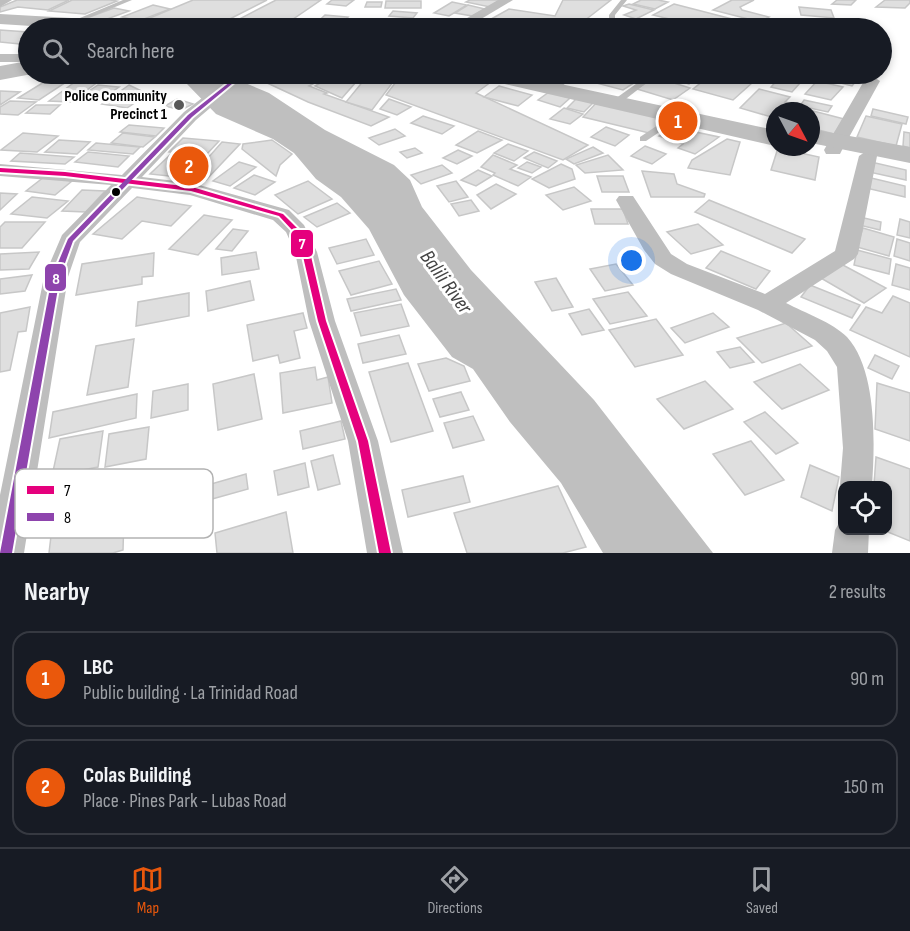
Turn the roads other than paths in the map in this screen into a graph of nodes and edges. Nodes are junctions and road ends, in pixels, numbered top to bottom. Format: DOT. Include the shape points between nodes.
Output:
graph roads {
  1 [pos="6,0"];
  2 [pos="129,0"];
  3 [pos="507,0"];
  4 [pos="624,0"];
  5 [pos="0,3"];
  6 [pos="83,18"];
  7 [pos="475,18"];
  8 [pos="612,18"];
  9 [pos="0,20"];
  10 [pos="18,22"];
  11 [pos="0,26"];
  12 [pos="18,27"];
  13 [pos="0,58"];
  14 [pos="18,58"];
  15 [pos="230,84"];
  16 [pos="568,84"];
  17 [pos="641,84"];
  18 [pos="870,84"];
  19 [pos="619,100"];
  20 [pos="679,113"];
  21 [pos="766,132"];
  22 [pos="643,140"];
  23 [pos="823,143"];
  24 [pos="910,155"];
  25 [pos="868,156"];
  26 [pos="910,164"];
  27 [pos="0,170"];
  28 [pos="126,180"];
  29 [pos="626,200"];
  30 [pos="767,304"];
  31 [pos="21,469"];
  32 [pos="856,481"];
  33 [pos="15,503"];
  34 [pos="852,535"];
  35 [pos="6,553"];
  36 [pos="385,553"];
  37 [pos="850,553"];
  1 -- 5 [label="street"];
  2 -- 6 [label="lane"];
  3 -- 7 [label="street"];
  4 -- 8 [label="lane"];
  9 -- 10 [label="highway"];
  11 -- 12 [label="highway"];
  13 -- 14 [label="street"];
  15 -- 28 [label="street" via="190,116"];
  16 -- 19 [label="highway"];
  17 -- 19 [label="lane"];
  18 -- 23 [label="street"];
  19 -- 20 [label="highway"];
  20 -- 21 [label="highway"];
  20 -- 22 [label="lane"];
  23 -- 24 [label="highway"];
  23 -- 25 [label="highway"];
  25 -- 26 [label="highway"];
  25 -- 30 [label="street" via="846,254"];
  27 -- 28 [label="street"];
  28 -- 31 [label="street" via="70,240 56,277"];
  28 -- 36 [label="street" via="192,189 241,202 281,215 296,230 363,441"];
  29 -- 30 [label="street" via="663,260"];
  30 -- 32 [label="street" via="824,334 837,344 851,367 859,448"];
  33 -- 35 [label="street"];
  34 -- 37 [label="street"];
}
